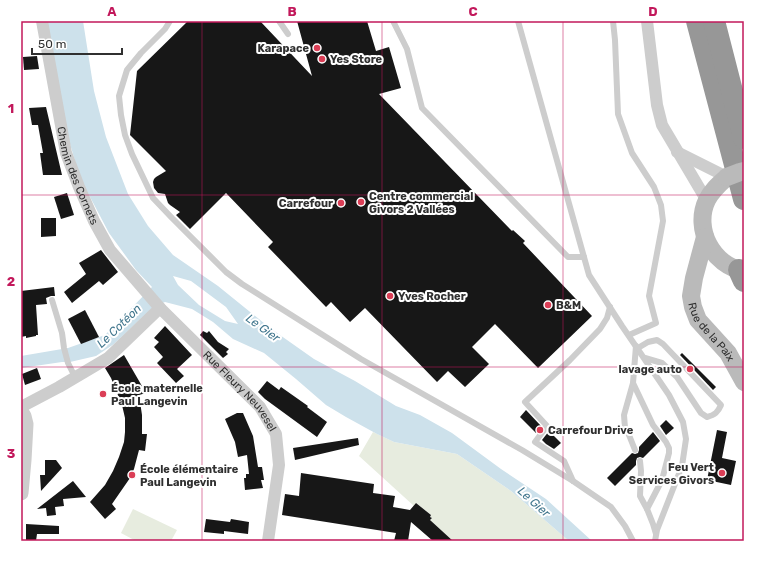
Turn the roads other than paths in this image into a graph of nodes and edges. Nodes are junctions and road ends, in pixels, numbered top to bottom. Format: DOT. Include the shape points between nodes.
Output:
graph roads {
  1 [pos="42,21"];
  2 [pos="170,21"];
  3 [pos="279,21"];
  4 [pos="393,21"];
  5 [pos="518,21"];
  6 [pos="613,21"];
  7 [pos="647,21"];
  8 [pos="697,21"];
  9 [pos="714,21"];
  10 [pos="288,34"];
  11 [pos="744,138"];
  12 [pos="677,152"];
  13 [pos="736,174"];
  14 [pos="744,199"];
  15 [pos="707,201"];
  16 [pos="705,237"];
  17 [pos="584,257"];
  18 [pos="739,272"];
  19 [pos="694,278"];
  20 [pos="52,300"];
  21 [pos="610,307"];
  22 [pos="160,308"];
  23 [pos="629,335"];
  24 [pos="637,347"];
  25 [pos="645,358"];
  26 [pos="75,377"];
  27 [pos="744,382"];
  28 [pos="632,383"];
  29 [pos="21,407"];
  30 [pos="21,411"];
  31 [pos="635,450"];
  32 [pos="640,461"];
  33 [pos="573,481"];
  34 [pos="21,493"];
  35 [pos="647,509"];
  36 [pos="656,538"];
  37 [pos="268,541"];
  38 [pos="633,541"];
  1 -- 22 [label="street, Chemin des Cornets" via="66,154 79,187 110,250"];
  2 -- 33 [label="lane" via="127,70 119,96 125,135 153,198 218,264 252,290 361,359"];
  3 -- 10 [label="lane"];
  4 -- 17 [label="lane" via="407,49 422,108 568,257"];
  5 -- 17 [label="lane"];
  6 -- 23 [label="lane" via="618,114 632,153 654,187 663,221 649,296 656,323"];
  7 -- 12 [label="street" via="656,105 662,126"];
  8 -- 14 [label="highway"];
  9 -- 11 [label="highway"];
  12 -- 13 [label="street"];
  12 -- 15 [label="street"];
  13 -- 15 [label="main road" via="719,184"];
  15 -- 16 [label="main road" via="703,215"];
  16 -- 18 [label="main road" via="711,250"];
  16 -- 19 [label="main road, Rue de la Paix"];
  17 -- 21 [label="lane" via="589,275"];
  18 -- 19 [label="main road" via="714,266"];
  19 -- 27 [label="main road, Rue de la Paix" via="691,296 698,320 728,353"];
  20 -- 26 [label="lane" via="68,363"];
  21 -- 23 [label="lane"];
  21 -- 33 [label="lane" via="607,318 600,328 525,402 547,426 535,442 564,461"];
  22 -- 26 [label="street" via="108,358"];
  22 -- 37 [label="street, Rue Fleury Neuvesel" via="260,407 276,434 279,465"];
  23 -- 24 [label="lane"];
  24 -- 25 [label="lane"];
  24 -- 25 [label="lane" via="657,340 663,344 721,405 718,411 707,417 701,413 677,377 662,363"];
  24 -- 28 [label="lane"];
  25 -- 36 [label="lane" via="670,395 683,422 686,439 682,466"];
  26 -- 29 [label="street"];
  28 -- 31 [label="lane" via="624,415 624,428"];
  28 -- 35 [label="lane" via="653,426 669,448 663,476"];
  30 -- 34 [label="street" via="26,424"];
  32 -- 35 [label="lane" via="640,496"];
  33 -- 38 [label="lane" via="611,507"];
  35 -- 36 [label="lane"];
}
